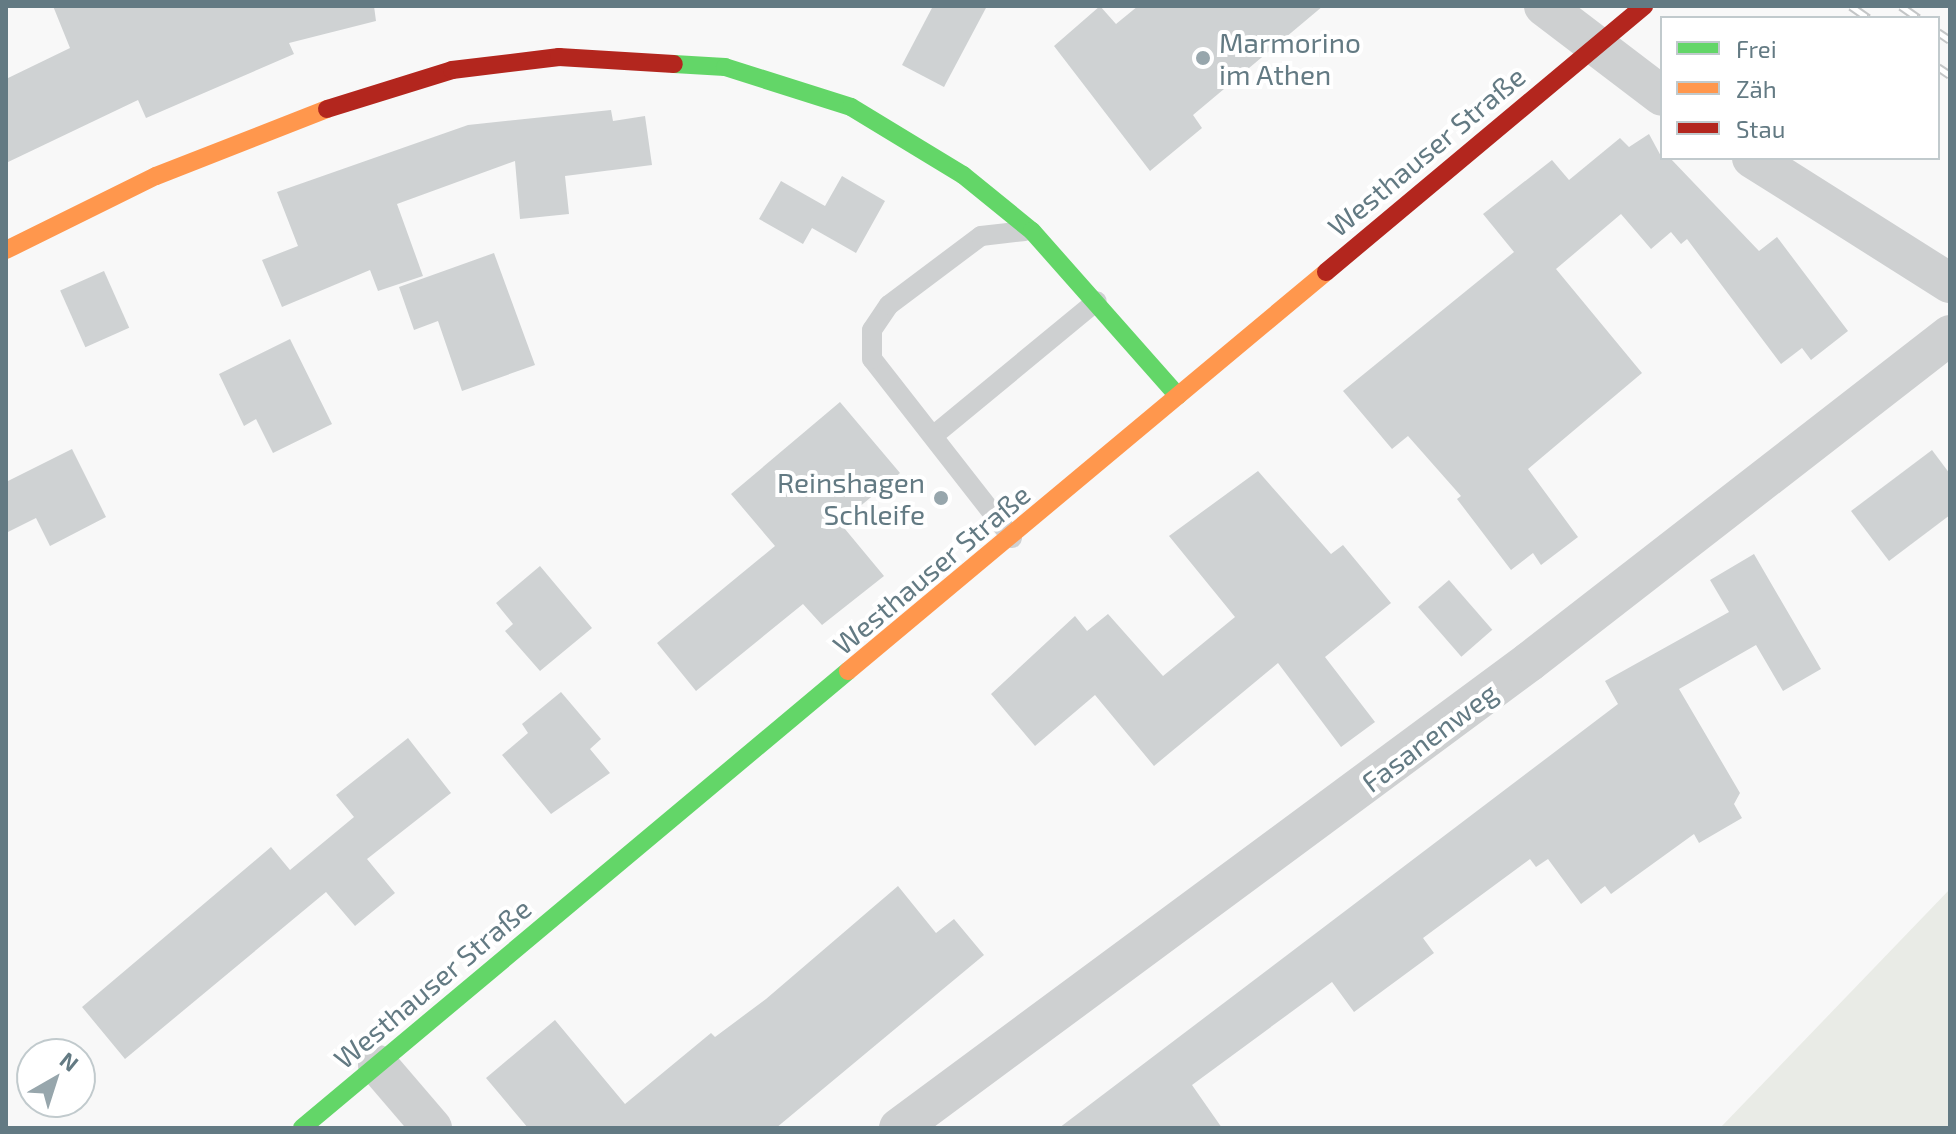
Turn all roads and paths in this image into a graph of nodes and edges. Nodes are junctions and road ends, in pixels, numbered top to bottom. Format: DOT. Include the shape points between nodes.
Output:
graph roads {
  1 [pos="1544,6"];
  2 [pos="1644,6"];
  3 [pos="1599,43"];
  4 [pos="1660,94"];
  5 [pos="1755,160"];
  6 [pos="1032,231"];
  7 [pos="6,250"];
  8 [pos="1950,283"];
  9 [pos="1097,301"];
  10 [pos="1950,335"];
  11 [pos="1178,396"];
  12 [pos="933,436"];
  13 [pos="1012,538"];
  14 [pos="378,1065"];
  15 [pos="302,1128"];
  16 [pos="432,1128"];
  17 [pos="899,1128"];
  1 -- 3 [label="street"];
  2 -- 3 [label="main road, Westhauser Straße"];
  3 -- 4 [label="street"];
  3 -- 11 [label="main road, Westhauser Straße"];
  5 -- 8 [label="street"];
  6 -- 7 [label="main road" via="953,167 851,107 725,67 559,57 508,59 377,90 156,176"];
  6 -- 9 [label="main road"];
  6 -- 12 [label="lane" via="981,236 889,305 872,330 872,359"];
  9 -- 11 [label="main road"];
  9 -- 12 [label="lane"];
  10 -- 17 [label="street, Fasanenweg" via="1529,662"];
  11 -- 13 [label="main road, Westhauser Straße"];
  12 -- 13 [label="lane"];
  13 -- 14 [label="main road, Westhauser Straße"];
  14 -- 15 [label="main road, Westhauser Straße"];
  14 -- 16 [label="street"];
}
